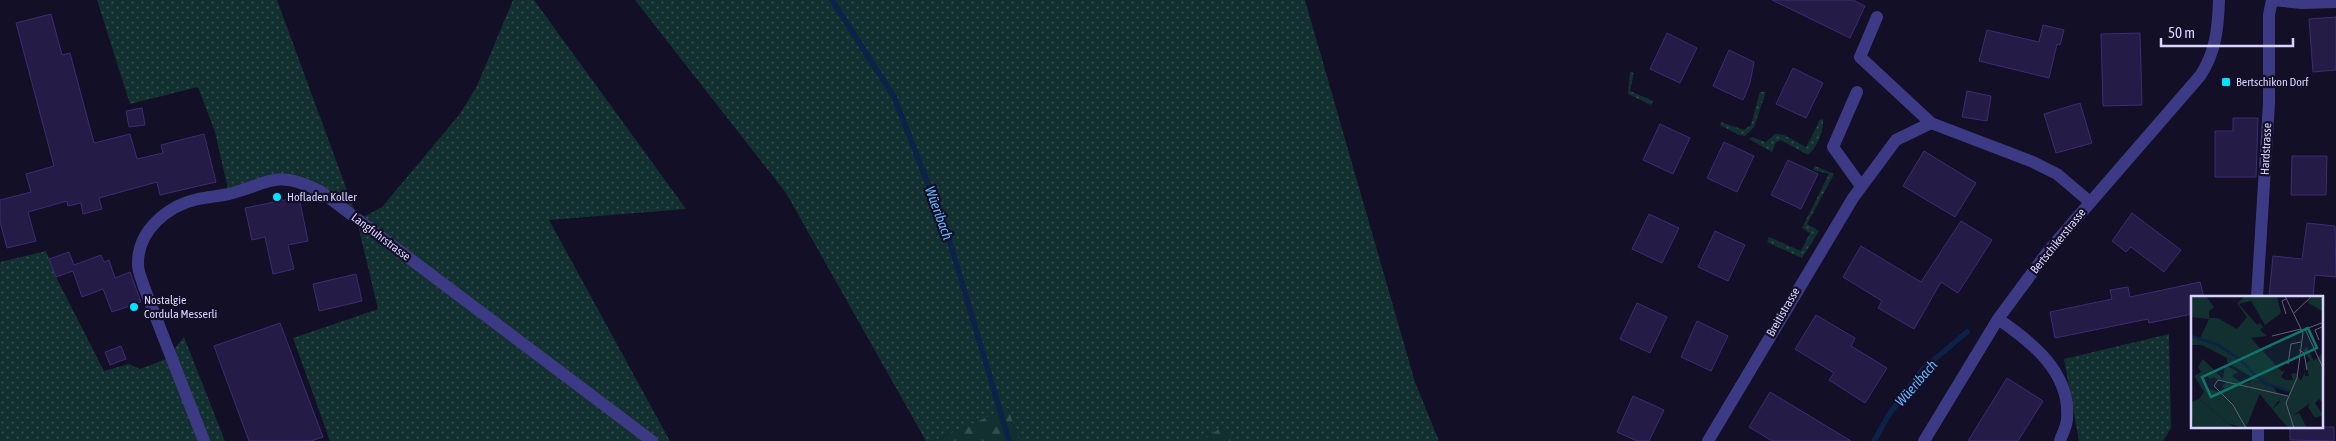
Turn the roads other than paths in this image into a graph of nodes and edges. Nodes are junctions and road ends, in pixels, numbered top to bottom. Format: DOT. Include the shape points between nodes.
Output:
graph roads {
  1 [pos="2219,0"];
  2 [pos="2272,0"];
  3 [pos="2336,2"];
  4 [pos="1877,17"];
  5 [pos="1857,92"];
  6 [pos="1931,123"];
  7 [pos="1861,186"];
  8 [pos="2090,202"];
  9 [pos="2257,296"];
  10 [pos="1998,319"];
  11 [pos="2258,428"];
  12 [pos="204,441"];
  13 [pos="652,441"];
  14 [pos="1708,441"];
  15 [pos="1924,441"];
  16 [pos="2060,441"];
  17 [pos="2258,441"];
  1 -- 8 [label="street, Bertschikerstrasse" via="2212,55 2188,92"];
  2 -- 3 [label="street" via="2302,4"];
  2 -- 9 [label="street, Hardstrasse"];
  4 -- 6 [label="street" via="1860,57"];
  5 -- 7 [label="street" via="1833,147"];
  6 -- 7 [label="street, Breitistrasse" via="1896,140"];
  6 -- 8 [label="street" via="2033,162 2057,174"];
  7 -- 14 [label="street, Breitistrasse" via="1795,291"];
  8 -- 10 [label="street, Bertschikerstrasse" via="2049,250"];
  10 -- 15 [label="street, Bertschikerstrasse"];
  10 -- 16 [label="street" via="2053,366 2065,394 2067,420"];
  11 -- 17 [label="street"];
  12 -- 13 [label="street, Langfuhrstrasse" via="144,287 138,265 141,243 155,221 180,205 274,179 299,180 320,191"];
}
